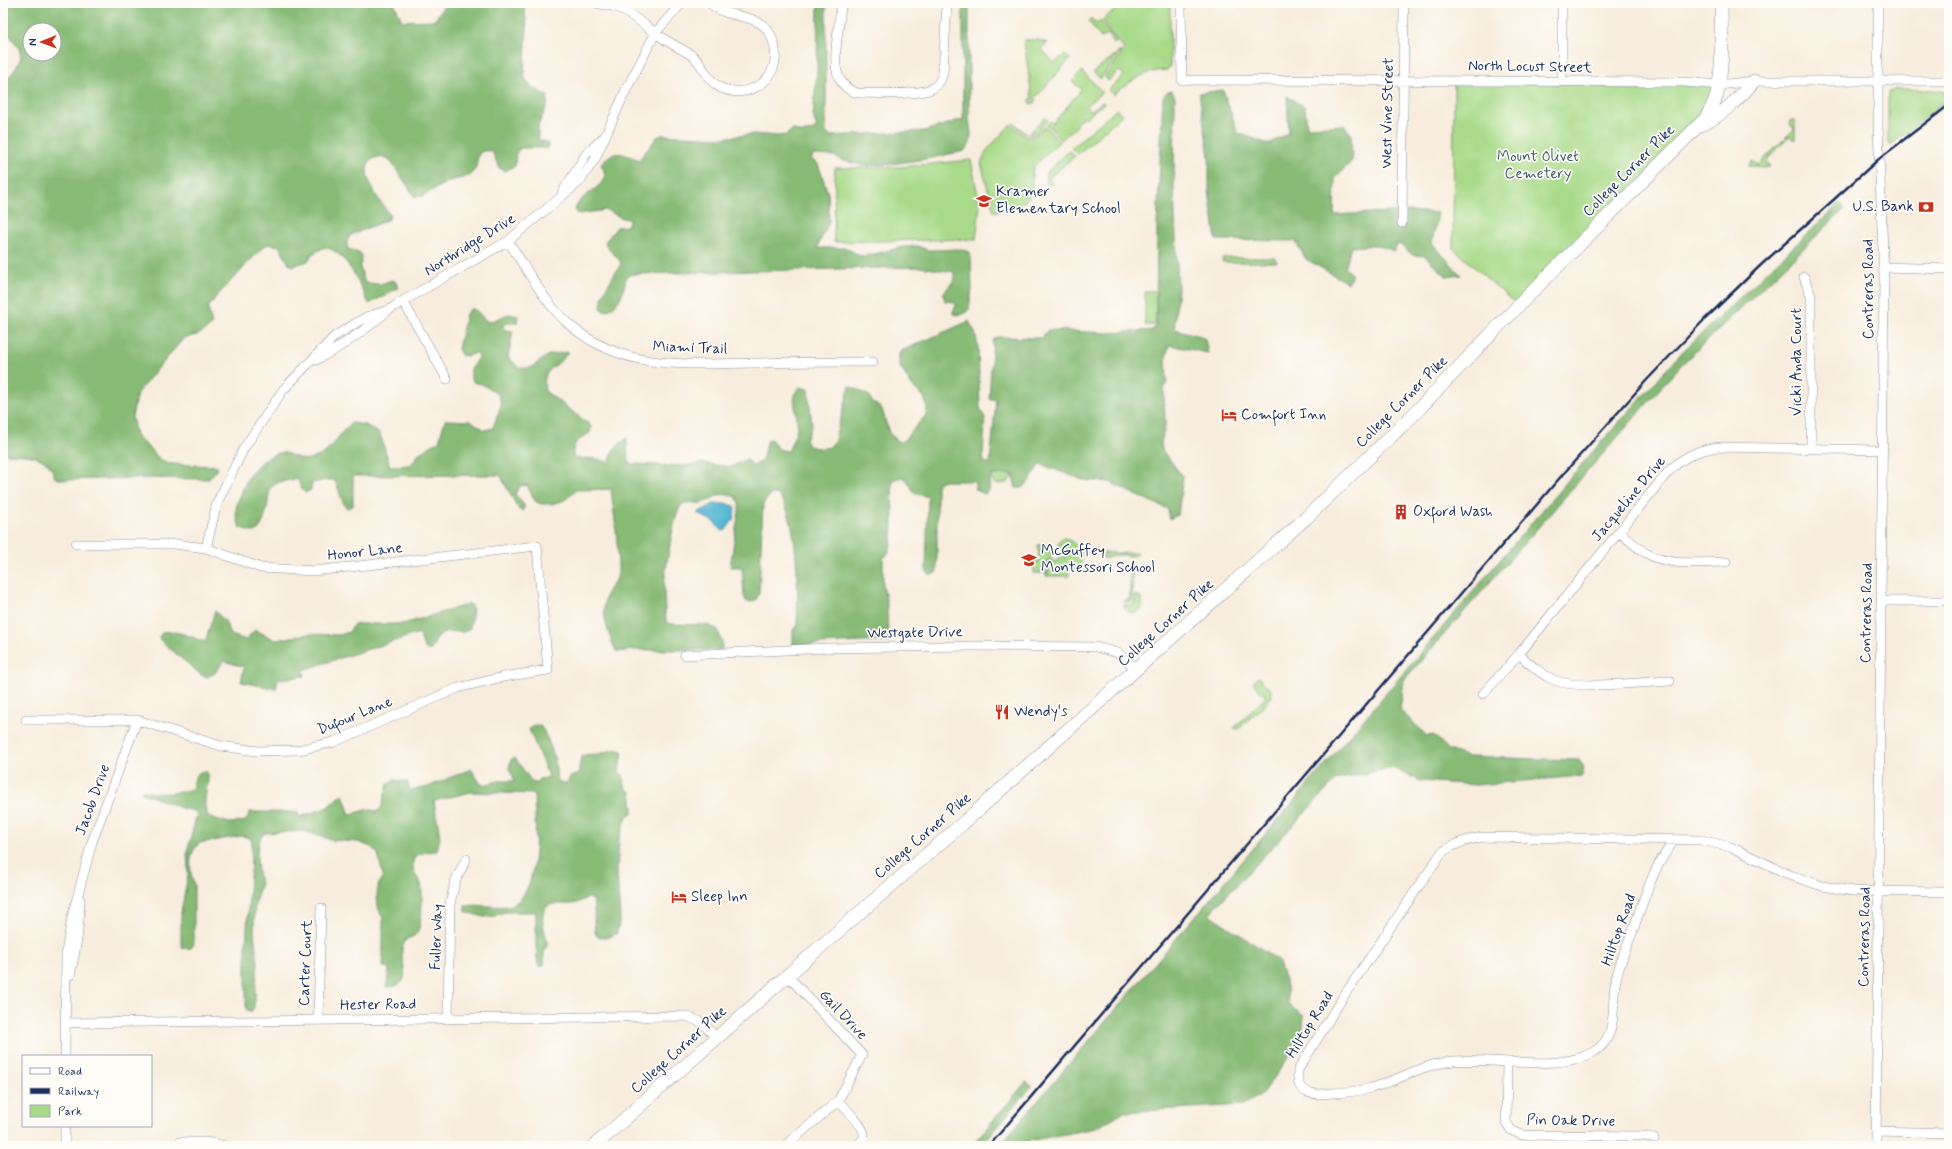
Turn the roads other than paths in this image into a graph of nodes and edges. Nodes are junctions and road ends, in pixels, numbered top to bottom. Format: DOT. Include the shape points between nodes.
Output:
graph roads {
  1 [pos="595,3"];
  2 [pos="682,3"];
  3 [pos="710,3"];
  4 [pos="841,3"];
  5 [pos="947,3"];
  6 [pos="1181,3"];
  7 [pos="1404,3"];
  8 [pos="1562,3"];
  9 [pos="1721,3"];
  10 [pos="1878,3"];
  11 [pos="656,32"];
  12 [pos="1404,80"];
  13 [pos="1562,81"];
  14 [pos="1754,81"];
  15 [pos="1878,81"];
  16 [pos="1949,81"];
  17 [pos="1719,85"];
  18 [pos="1698,126"];
  19 [pos="1402,223"];
  20 [pos="508,241"];
  21 [pos="1883,267"];
  22 [pos="1949,269"];
  23 [pos="1804,277"];
  24 [pos="404,301"];
  25 [pos="873,362"];
  26 [pos="447,379"];
  27 [pos="1811,448"];
  28 [pos="1883,450"];
  29 [pos="1619,532"];
  30 [pos="76,544"];
  31 [pos="206,548"];
  32 [pos="1726,562"];
  33 [pos="1882,601"];
  34 [pos="1949,601"];
  35 [pos="1519,654"];
  36 [pos="685,655"];
  37 [pos="548,670"];
  38 [pos="1138,670"];
  39 [pos="1670,681"];
  40 [pos="1483,694"];
  41 [pos="26,720"];
  42 [pos="137,720"];
  43 [pos="1674,840"];
  44 [pos="466,859"];
  45 [pos="1880,892"];
  46 [pos="1949,892"];
  47 [pos="321,908"];
  48 [pos="788,975"];
  49 [pos="448,1018"];
  50 [pos="318,1020"];
  51 [pos="65,1023"];
  52 [pos="716,1038"];
  53 [pos="65,1055"];
  54 [pos="1507,1062"];
  55 [pos="838,1101"];
  56 [pos="65,1127"];
  57 [pos="1877,1131"];
  58 [pos="1949,1133"];
  59 [pos="1654,1138"];
  60 [pos="180,1142"];
  61 [pos="65,1146"];
  62 [pos="226,1146"];
  63 [pos="594,1146"];
  64 [pos="785,1146"];
  65 [pos="856,1146"];
  66 [pos="1876,1146"];
  1 -- 11 [label="street" via="618,8"];
  2 -- 11 [label="street, Northridge Drive"];
  3 -- 11 [label="street" via="729,15 758,22 769,33 774,45 775,61 770,74 762,84 751,91 736,92 712,82 693,57"];
  4 -- 5 [label="street" via="836,71 843,85 858,93 920,92 928,91 937,85 943,73"];
  6 -- 12 [label="street, North Locust Street" via="1182,80"];
  7 -- 12 [label="street, West Vine Street"];
  8 -- 13 [label="street"];
  9 -- 17 [label="highway, College Corner Pike"];
  10 -- 15 [label="street, Contreras Road"];
  11 -- 20 [label="street, Northridge Drive" via="595,159 579,182"];
  12 -- 13 [label="street, North Locust Street"];
  12 -- 19 [label="street, West Vine Street"];
  13 -- 17 [label="street, North Locust Street" via="1684,82"];
  14 -- 15 [label="street, North Locust Street"];
  14 -- 17 [label="street, North Locust Street"];
  14 -- 18 [label="highway" via="1731,106 1712,120"];
  15 -- 16 [label="street, North Locust Street"];
  15 -- 21 [label="street, Contreras Road"];
  17 -- 18 [label="highway, College Corner Pike" via="1707,117"];
  18 -- 38 [label="highway, College Corner Pike" via="1609,213 1403,425 1306,518"];
  20 -- 24 [label="street, Northridge Drive"];
  20 -- 25 [label="street, Miami Trail" via="540,289 570,325 590,341 614,352 659,363"];
  21 -- 22 [label="street"];
  21 -- 28 [label="street, Contreras Road"];
  23 -- 27 [label="street, Vicki Anda Court" via="1811,296"];
  24 -- 26 [label="street"];
  24 -- 31 [label="street, Northridge Drive" via="389,310 366,317 335,336 283,390 244,448 217,503"];
  27 -- 28 [label="street, Jacqueline Drive"];
  27 -- 29 [label="street, Jacqueline Drive" via="1718,447 1692,454 1680,460 1668,472"];
  28 -- 33 [label="street, Contreras Road"];
  29 -- 32 [label="street" via="1646,553 1659,559 1676,562"];
  29 -- 35 [label="street, Jacqueline Drive"];
  30 -- 31 [label="street, Honor Lane" via="174,544"];
  31 -- 37 [label="street, Honor Lane" via="261,568 314,571 537,546"];
  33 -- 34 [label="street"];
  33 -- 45 [label="street, Contreras Road"];
  35 -- 39 [label="street" via="1537,671 1555,680 1577,685"];
  35 -- 40 [label="street, Jacqueline Drive"];
  36 -- 38 [label="street, Westgate Drive" via="827,648 1096,647 1118,653"];
  37 -- 42 [label="street, Dufour Lane" via="502,677 458,688 334,742 298,750 257,751 221,746"];
  38 -- 48 [label="highway, College Corner Pike"];
  41 -- 42 [label="street, Dufour Lane"];
  42 -- 51 [label="street, Jacob Drive" via="92,842 79,891 80,919 75,956 67,987"];
  43 -- 45 [label="street, Hilltop Road" via="1700,840 1731,847 1790,875 1822,886 1853,892"];
  43 -- 54 [label="street, Hilltop Road" via="1654,873 1618,969 1612,1020 1608,1036 1600,1048 1587,1056 1570,1060"];
  43 -- 54 [label="street, Hilltop Road" via="1483,837 1452,845 1442,852 1344,997 1298,1070 1297,1082 1300,1088 1309,1093 1347,1092 1372,1088 1440,1062"];
  44 -- 49 [label="street, Fuller Way" via="450,904"];
  45 -- 46 [label="street, Hilltop Road"];
  45 -- 57 [label="street, Contreras Road"];
  47 -- 50 [label="street, Carter Court"];
  48 -- 52 [label="highway, College Corner Pike"];
  48 -- 55 [label="street, Gail Drive" via="862,1055"];
  49 -- 50 [label="street, Hester Road"];
  49 -- 52 [label="street, Hester Road" via="686,1016 703,1023"];
  50 -- 51 [label="street, Hester Road"];
  51 -- 53 [label="street"];
  52 -- 63 [label="highway, College Corner Pike"];
  54 -- 59 [label="street, Pin Oak Drive" via="1506,1122 1511,1130 1522,1135"];
  55 -- 64 [label="street, Gail Drive"];
  55 -- 65 [label="street" via="863,1129 865,1135"];
  56 -- 61 [label="street"];
  57 -- 58 [label="street"];
  57 -- 66 [label="street, Contreras Road"];
  60 -- 62 [label="street" via="206,1142"];
}
